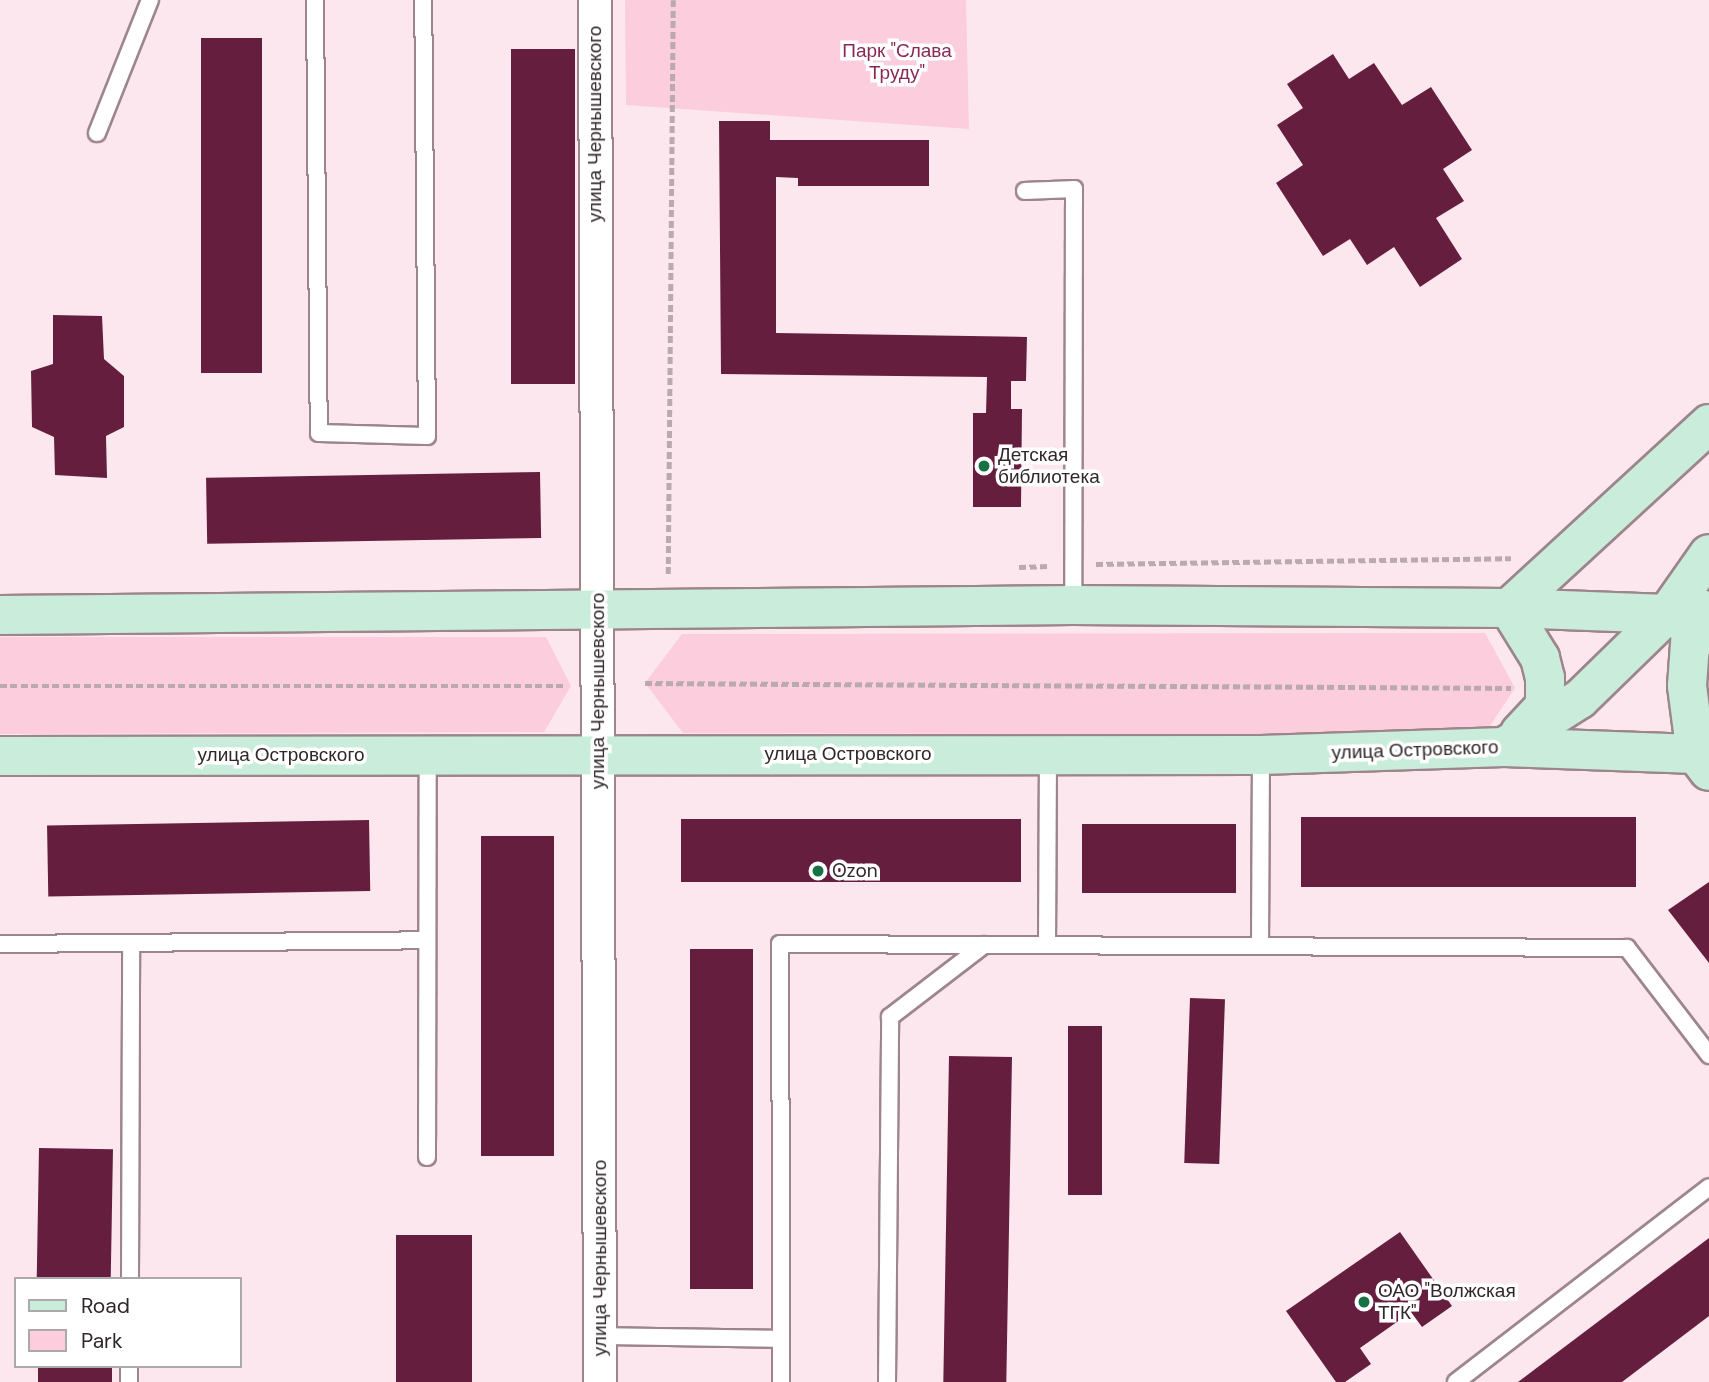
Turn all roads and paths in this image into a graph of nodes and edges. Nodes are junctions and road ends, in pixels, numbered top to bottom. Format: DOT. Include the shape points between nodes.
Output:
graph roads {
  1 [pos="150,0"];
  2 [pos="315,0"];
  3 [pos="423,0"];
  4 [pos="595,0"];
  5 [pos="673,0"];
  6 [pos="97,134"];
  7 [pos="1024,191"];
  8 [pos="1709,424"];
  9 [pos="668,549"];
  10 [pos="1709,554"];
  11 [pos="1709,579"];
  12 [pos="1073,605"];
  13 [pos="1509,608"];
  14 [pos="598,612"];
  15 [pos="0,615"];
  16 [pos="1689,626"];
  17 [pos="645,683"];
  18 [pos="0,686"];
  19 [pos="571,687"];
  20 [pos="1515,688"];
  21 [pos="1504,747"];
  22 [pos="598,753"];
  23 [pos="428,754"];
  24 [pos="1048,755"];
  25 [pos="1261,755"];
  26 [pos="1705,755"];
  27 [pos="0,756"];
  28 [pos="427,940"];
  29 [pos="131,943"];
  30 [pos="0,944"];
  31 [pos="984,945"];
  32 [pos="1046,946"];
  33 [pos="1260,947"];
  34 [pos="1709,1055"];
  35 [pos="427,1157"];
  36 [pos="1709,1187"];
  37 [pos="130,1277"];
  38 [pos="600,1336"];
  39 [pos="781,1339"];
  40 [pos="600,1382"];
  41 [pos="781,1382"];
  42 [pos="887,1382"];
  43 [pos="1456,1382"];
  1 -- 6 [label="lane"];
  2 -- 3 [label="lane" via="319,433 426,436"];
  4 -- 14 [label="street, улица Чернышевского"];
  5 -- 9 [label="path"];
  7 -- 12 [label="lane" via="1074,189"];
  8 -- 13 [label="main road"];
  10 -- 16 [label="main road"];
  11 -- 16 [label="main road"];
  12 -- 13 [label="main road"];
  12 -- 14 [label="main road"];
  13 -- 16 [label="main road"];
  13 -- 21 [label="main road" via="1540,657 1545,706 1535,721"];
  14 -- 15 [label="main road"];
  14 -- 22 [label="street, улица Чернышевского"];
  16 -- 21 [label="main road"];
  16 -- 26 [label="main road" via="1687,685"];
  17 -- 20 [label="path"];
  18 -- 19 [label="path"];
  21 -- 25 [label="main road, улица Островского"];
  21 -- 26 [label="main road, улица Островского"];
  22 -- 23 [label="main road, улица Островского"];
  22 -- 24 [label="main road, улица Островского"];
  22 -- 38 [label="street, улица Чернышевского"];
  23 -- 27 [label="main road, улица Островского"];
  23 -- 28 [label="lane"];
  24 -- 25 [label="main road, улица Островского"];
  24 -- 32 [label="lane"];
  25 -- 33 [label="lane"];
  28 -- 29 [label="lane"];
  28 -- 35 [label="lane"];
  29 -- 30 [label="lane"];
  29 -- 37 [label="lane"];
  31 -- 32 [label="lane"];
  31 -- 39 [label="lane" via="780,944"];
  31 -- 42 [label="lane" via="890,1017"];
  32 -- 33 [label="lane"];
  33 -- 34 [label="lane" via="1627,948"];
  36 -- 43 [label="lane"];
  38 -- 39 [label="lane"];
  38 -- 40 [label="street, улица Чернышевского"];
  39 -- 41 [label="lane"];
}
